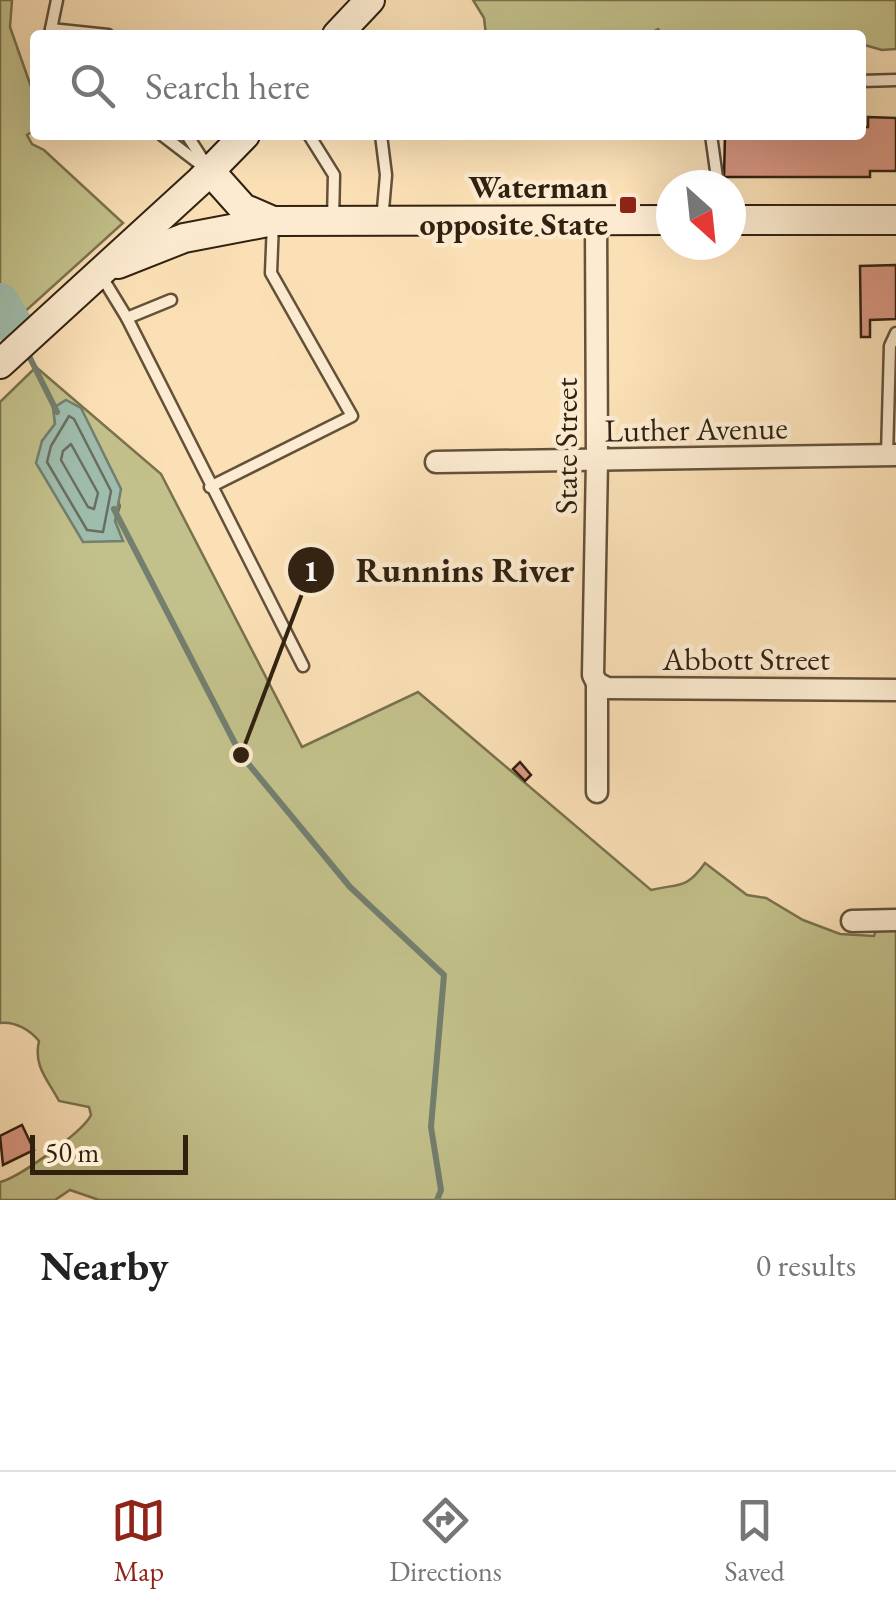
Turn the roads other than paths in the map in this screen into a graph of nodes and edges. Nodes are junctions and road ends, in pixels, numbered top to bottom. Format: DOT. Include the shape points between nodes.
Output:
graph roads {
  1 [pos="58,0"];
  2 [pos="367,1"];
  3 [pos="53,30"];
  4 [pos="342,30"];
  5 [pos="896,80"];
  6 [pos="866,81"];
  7 [pos="169,140"];
  8 [pos="190,140"];
  9 [pos="240,140"];
  10 [pos="312,140"];
  11 [pos="382,140"];
  12 [pos="712,140"];
  13 [pos="716,170"];
  14 [pos="210,171"];
  15 [pos="596,220"];
  16 [pos="656,220"];
  17 [pos="746,220"];
  18 [pos="896,220"];
  19 [pos="273,221"];
  20 [pos="333,222"];
  21 [pos="382,222"];
  22 [pos="98,272"];
  23 [pos="171,300"];
  24 [pos="127,318"];
  25 [pos="896,334"];
  26 [pos="1,363"];
  27 [pos="892,455"];
  28 [pos="597,461"];
  29 [pos="436,462"];
  30 [pos="210,487"];
  31 [pos="303,666"];
  32 [pos="597,682"];
  33 [pos="896,690"];
  34 [pos="597,792"];
  35 [pos="896,920"];
  36 [pos="852,921"];
  1 -- 3 [label="lane"];
  2 -- 4 [label="main road"];
  5 -- 6 [label="lane"];
  7 -- 14 [label="lane"];
  8 -- 14 [label="lane"];
  9 -- 14 [label="main road"];
  10 -- 20 [label="lane" via="334,174"];
  11 -- 21 [label="lane"];
  12 -- 13 [label="lane"];
  14 -- 19 [label="main road" via="243,208"];
  14 -- 22 [label="main road"];
  15 -- 16 [label="main road"];
  15 -- 21 [label="main road"];
  15 -- 28 [label="street, State Street"];
  17 -- 18 [label="main road"];
  19 -- 20 [label="main road"];
  19 -- 22 [label="main road" via="173,241"];
  19 -- 30 [label="lane" via="271,273 352,416"];
  20 -- 21 [label="main road"];
  22 -- 24 [label="lane"];
  22 -- 26 [label="main road"];
  23 -- 24 [label="lane"];
  24 -- 30 [label="lane"];
  25 -- 27 [label="lane" via="890,346"];
  27 -- 28 [label="street, Luther Avenue"];
  28 -- 29 [label="street, Luther Avenue"];
  28 -- 32 [label="street, State Street"];
  30 -- 31 [label="lane"];
  32 -- 33 [label="street, Abbott Street" via="607,688"];
  32 -- 34 [label="street, State Street"];
  35 -- 36 [label="street"];
}
